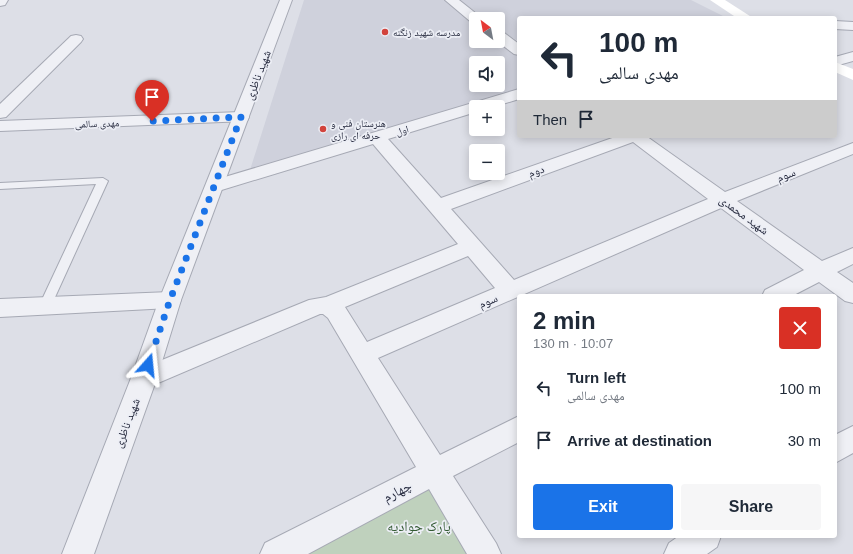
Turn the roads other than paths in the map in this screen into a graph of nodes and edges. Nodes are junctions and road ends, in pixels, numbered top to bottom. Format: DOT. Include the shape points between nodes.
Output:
graph roads {
  1 [pos="286,0"];
  2 [pos="451,0"];
  3 [pos="716,0"];
  4 [pos="469,14"];
  5 [pos="743,16"];
  6 [pos="837,25"];
  7 [pos="853,26"];
  8 [pos="76,39"];
  9 [pos="505,40"];
  10 [pos="517,49"];
  11 [pos="853,56"];
  12 [pos="837,61"];
  13 [pos="837,67"];
  14 [pos="853,75"];
  15 [pos="517,95"];
  16 [pos="0,113"];
  17 [pos="241,117"];
  18 [pos="0,126"];
  19 [pos="377,137"];
  20 [pos="628,138"];
  21 [pos="637,138"];
  22 [pos="853,148"];
  23 [pos="0,186"];
  24 [pos="215,186"];
  25 [pos="722,200"];
  26 [pos="437,207"];
  27 [pos="472,246"];
  28 [pos="853,255"];
  29 [pos="821,271"];
  30 [pos="512,291"];
  31 [pos="777,294"];
  32 [pos="853,295"];
  33 [pos="170,300"];
  34 [pos="328,305"];
  35 [pos="45,306"];
  36 [pos="0,308"];
  37 [pos="363,354"];
  38 [pos="144,378"];
  39 [pos="517,429"];
  40 [pos="853,438"];
  41 [pos="837,449"];
  42 [pos="435,472"];
  43 [pos="703,538"];
  44 [pos="78,554"];
  45 [pos="276,554"];
  46 [pos="485,554"];
  47 [pos="680,554"];
  1 -- 17 [label="street, شهید ناظری"];
  2 -- 4 [label="street"];
  3 -- 5 [label="main road"];
  6 -- 7 [label="street"];
  8 -- 16 [label="street"];
  9 -- 10 [label="street"];
  11 -- 12 [label="street"];
  13 -- 14 [label="main road"];
  15 -- 19 [label="street, اول"];
  17 -- 18 [label="street, مهدی سالمی"];
  17 -- 24 [label="street, شهید ناظری"];
  19 -- 24 [label="street, اول"];
  19 -- 26 [label="street"];
  20 -- 26 [label="street, دوم"];
  21 -- 25 [label="street, شهید محمدی"];
  22 -- 25 [label="street, سوم"];
  23 -- 35 [label="lane" via="103,182"];
  24 -- 33 [label="street, شهید ناظری"];
  25 -- 29 [label="street, شهید محمدی"];
  25 -- 30 [label="street, سوم"];
  26 -- 27 [label="street"];
  27 -- 30 [label="street"];
  27 -- 34 [label="street"];
  28 -- 29 [label="street"];
  29 -- 31 [label="street"];
  29 -- 32 [label="street, شهید محمدی"];
  30 -- 37 [label="street, سوم"];
  33 -- 35 [label="street"];
  33 -- 38 [label="street, شهید ناظری"];
  34 -- 37 [label="street" via="336,312"];
  34 -- 38 [label="street" via="317,306"];
  35 -- 36 [label="street"];
  37 -- 42 [label="street"];
  38 -- 44 [label="street, شهید ناظری"];
  39 -- 42 [label="street, چهارم"];
  40 -- 41 [label="street"];
  42 -- 45 [label="street, چهارم"];
  42 -- 46 [label="street"];
  43 -- 47 [label="street"];
}
